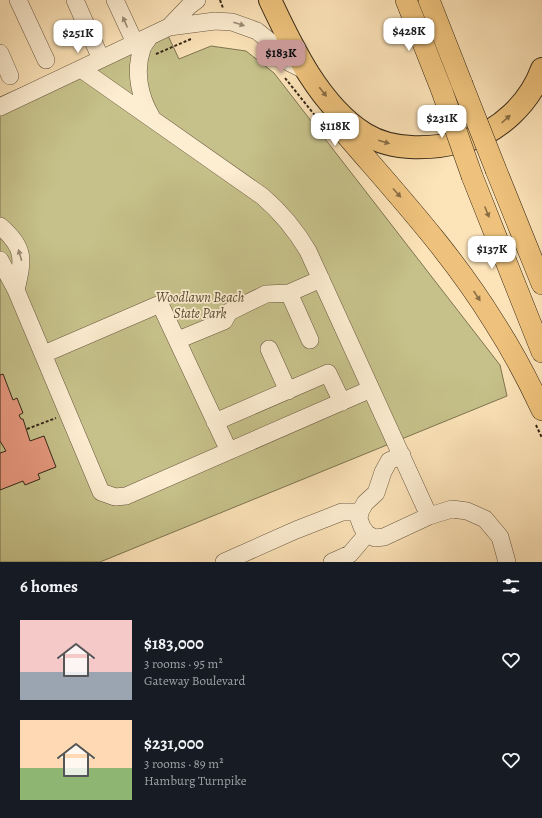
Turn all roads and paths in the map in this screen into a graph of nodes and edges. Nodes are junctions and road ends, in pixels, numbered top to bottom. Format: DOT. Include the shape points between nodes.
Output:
graph roads {
  1 [pos="18,0"];
  2 [pos="74,0"];
  3 [pos="115,0"];
  4 [pos="197,0"];
  5 [pos="270,0"];
  6 [pos="406,0"];
  7 [pos="429,0"];
  8 [pos="169,27"];
  9 [pos="150,36"];
  10 [pos="194,38"];
  11 [pos="135,44"];
  12 [pos="0,53"];
  13 [pos="156,54"];
  14 [pos="101,59"];
  15 [pos="46,60"];
  16 [pos="82,69"];
  17 [pos="542,69"];
  18 [pos="307,71"];
  19 [pos="284,75"];
  20 [pos="10,76"];
  21 [pos="0,107"];
  22 [pos="340,113"];
  23 [pos="152,118"];
  24 [pos="327,130"];
  25 [pos="0,226"];
  26 [pos="0,260"];
  27 [pos="321,279"];
  28 [pos="542,284"];
  29 [pos="16,290"];
  30 [pos="289,293"];
  31 [pos="178,340"];
  32 [pos="310,340"];
  33 [pos="269,350"];
  34 [pos="542,352"];
  35 [pos="44,354"];
  36 [pos="372,389"];
  37 [pos="288,391"];
  38 [pos="342,402"];
  39 [pos="68,413"];
  40 [pos="539,418"];
  41 [pos="215,422"];
  42 [pos="27,429"];
  43 [pos="542,438"];
  44 [pos="229,451"];
  45 [pos="402,455"];
  46 [pos="360,512"];
  47 [pos="429,516"];
  48 [pos="367,534"];
  49 [pos="224,562"];
  50 [pos="332,562"];
  51 [pos="507,562"];
  1 -- 15 [label="street"];
  2 -- 14 [label="street"];
  11 -- 3 [label="street, one-way"];
  4 -- 8 [label="street"];
  5 -- 18 [label="highway"];
  6 -- 34 [label="main road, one-way, bridge"];
  7 -- 28 [label="main road, bridge"];
  8 -- 9 [label="street"];
  8 -- 18 [label="street, one-way" via="224,20 239,24 257,31 271,41 290,63"];
  9 -- 11 [label="street"];
  9 -- 23 [label="street" via="142,48 139,64 140,92"];
  10 -- 13 [label="path"];
  11 -- 14 [label="street"];
  12 -- 20 [label="street"];
  14 -- 16 [label="street"];
  16 -- 21 [label="street"];
  16 -- 23 [label="street"];
  22 -- 17 [label="highway, one-way" via="365,134 378,140 406,146 445,146 474,139 497,127 528,97"];
  18 -- 22 [label="highway, one-way"];
  19 -- 24 [label="path"];
  22 -- 40 [label="main road, one-way" via="341,129 412,211 478,297 507,344"];
  23 -- 27 [label="street" via="262,196 284,215 308,251"];
  29 -- 25 [label="street, one-way" via="22,257 8,233"];
  26 -- 29 [label="street"];
  27 -- 30 [label="street"];
  27 -- 36 [label="street"];
  29 -- 35 [label="street"];
  30 -- 31 [label="street" via="266,294 230,312 224,321"];
  30 -- 32 [label="street"];
  31 -- 35 [label="street" via="160,304"];
  31 -- 41 [label="street"];
  33 -- 37 [label="street"];
  35 -- 39 [label="street"];
  36 -- 38 [label="street"];
  36 -- 45 [label="street"];
  37 -- 38 [label="street" via="328,373"];
  37 -- 41 [label="street"];
  38 -- 44 [label="street"];
  39 -- 42 [label="path"];
  39 -- 44 [label="street" via="101,492 115,497 126,496"];
  40 -- 43 [label="path"];
  41 -- 44 [label="street"];
  45 -- 46 [label="street" via="389,461 376,494 365,503"];
  45 -- 47 [label="street"];
  46 -- 48 [label="street" via="362,527"];
  46 -- 49 [label="street" via="342,512"];
  47 -- 48 [label="street" via="384,537 375,538"];
  47 -- 51 [label="street" via="452,509 467,511 485,519 500,537"];
  48 -- 50 [label="street" via="350,554"];
}
